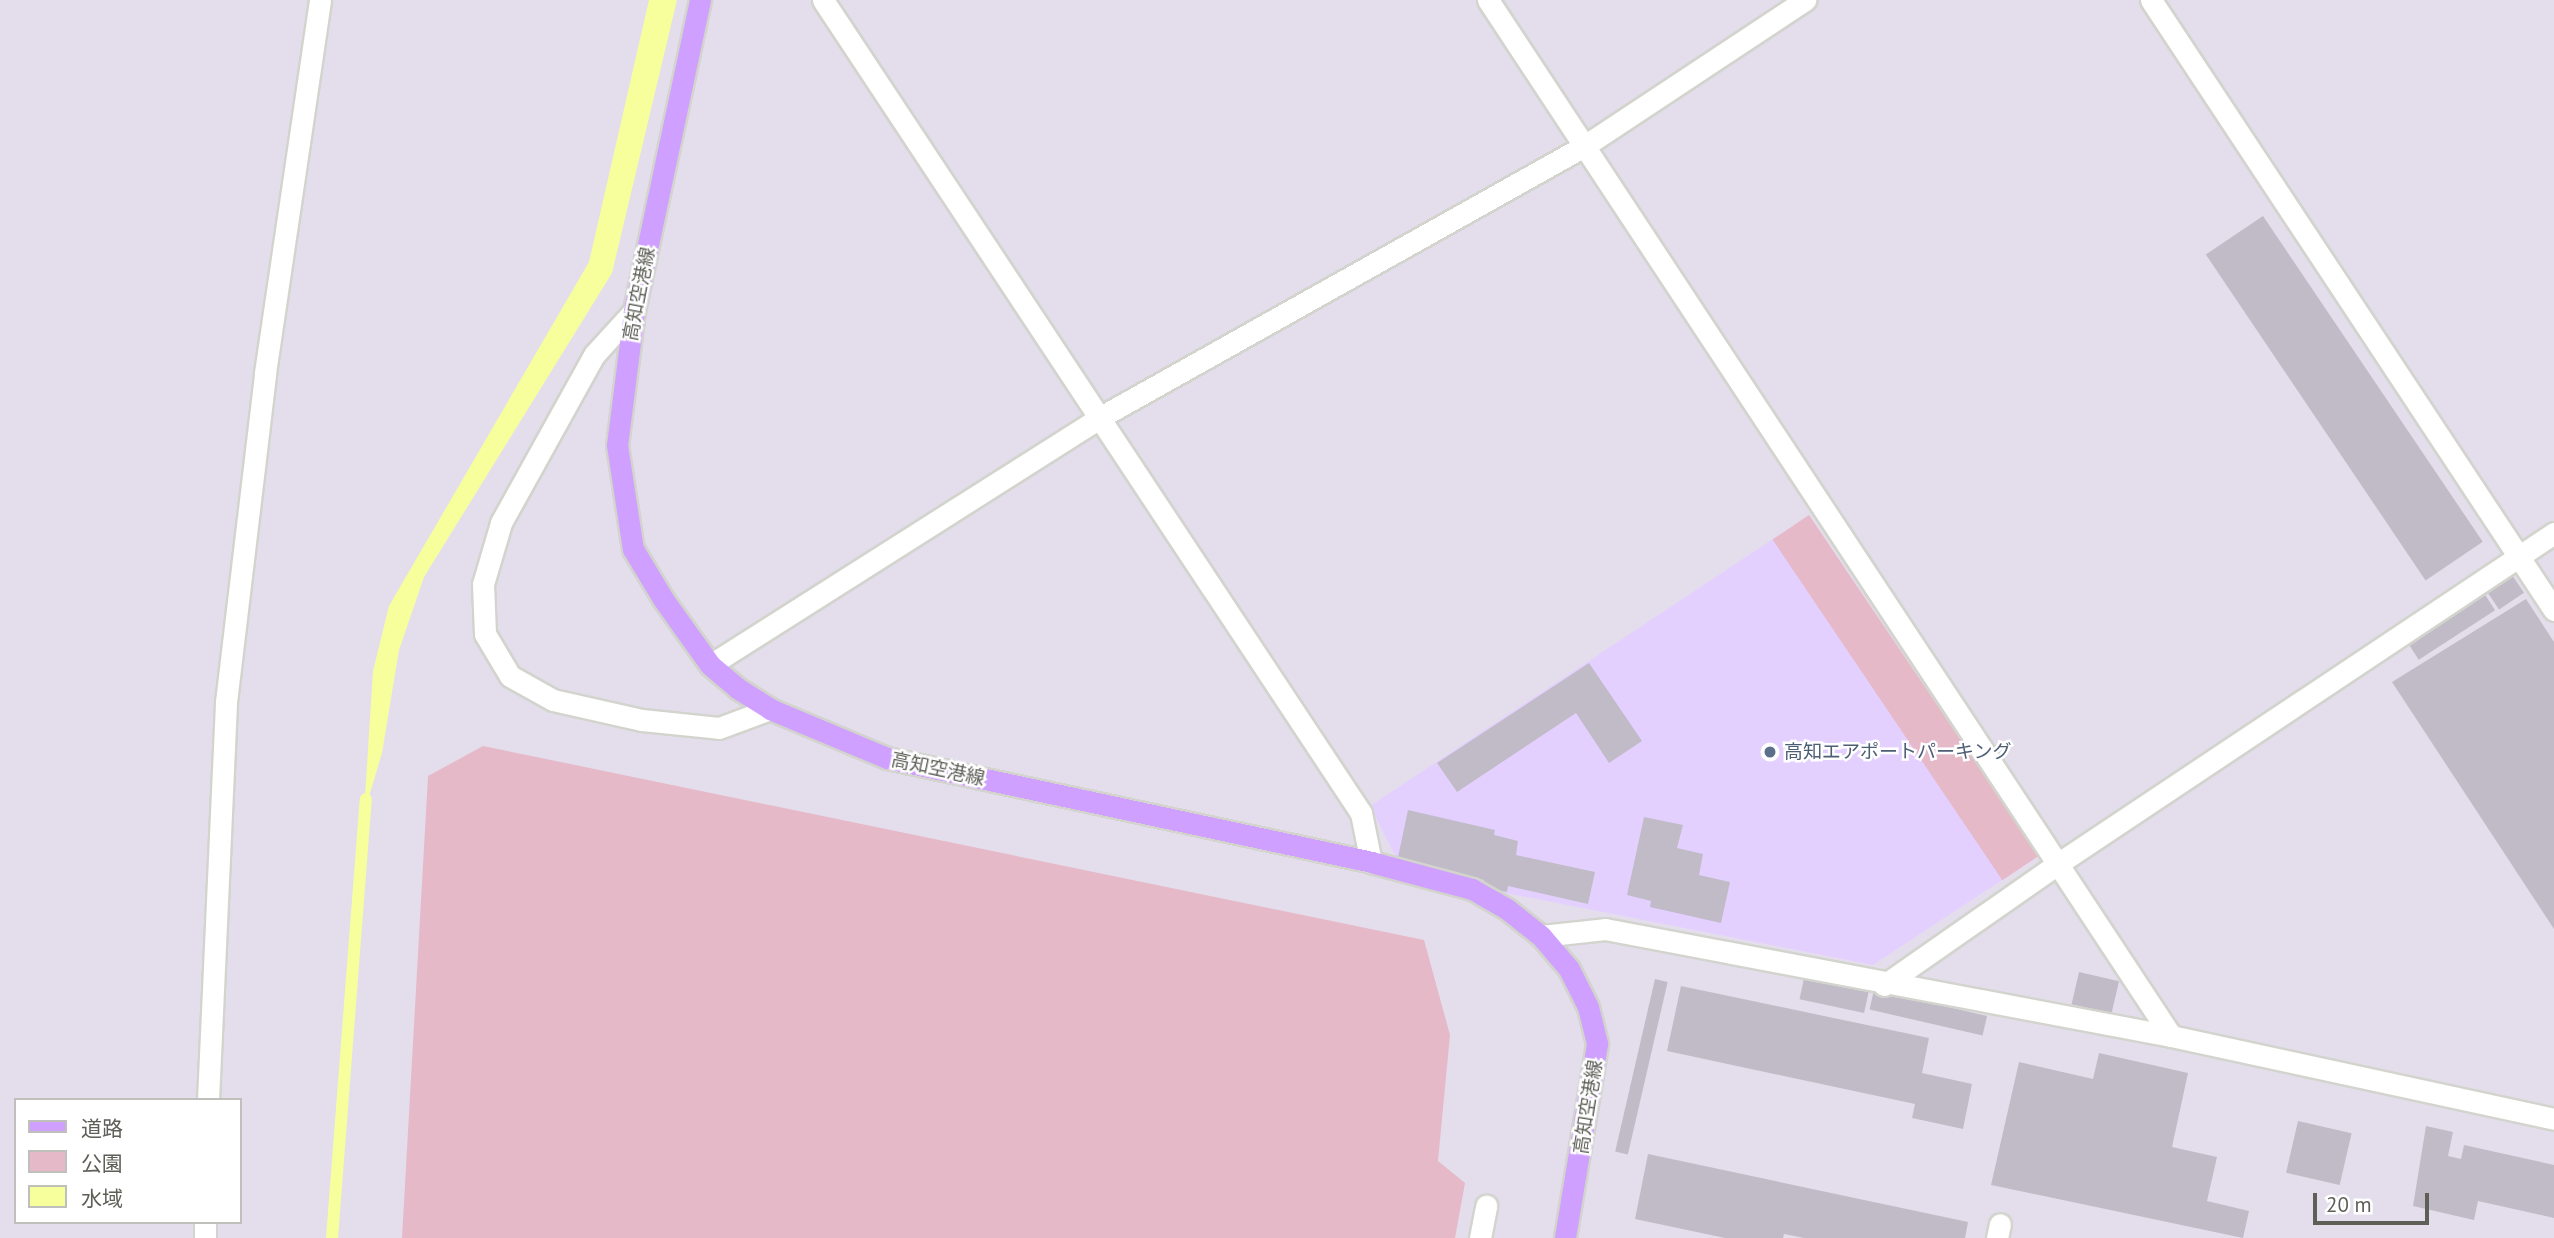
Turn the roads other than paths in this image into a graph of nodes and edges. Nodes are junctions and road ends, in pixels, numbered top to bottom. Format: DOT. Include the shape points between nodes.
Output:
graph roads {
  1 [pos="320,0"];
  2 [pos="700,0"];
  3 [pos="823,0"];
  4 [pos="1488,0"];
  5 [pos="1805,0"];
  6 [pos="2151,0"];
  7 [pos="1586,145"];
  8 [pos="634,311"];
  9 [pos="1097,419"];
  10 [pos="2554,533"];
  11 [pos="2519,556"];
  12 [pos="2554,610"];
  13 [pos="710,665"];
  14 [pos="770,709"];
  15 [pos="1371,862"];
  16 [pos="2059,863"];
  17 [pos="1541,936"];
  18 [pos="1884,985"];
  19 [pos="2171,1036"];
  20 [pos="208,1098"];
  21 [pos="2554,1119"];
  22 [pos="1486,1206"];
  23 [pos="1480,1238"];
  24 [pos="1565,1238"];
  1 -- 20 [label="street" via="265,373 226,702"];
  2 -- 8 [label="main road, 高知空港線"];
  3 -- 9 [label="street"];
  4 -- 7 [label="street"];
  5 -- 7 [label="street"];
  6 -- 11 [label="street"];
  7 -- 9 [label="street"];
  7 -- 16 [label="street"];
  8 -- 13 [label="main road, 高知空港線" via="617,445 633,549"];
  8 -- 14 [label="street" via="594,355 501,523 483,584 485,634 510,676 553,700 642,720 719,727"];
  9 -- 13 [label="street"];
  9 -- 15 [label="street" via="1361,813"];
  10 -- 11 [label="street"];
  11 -- 12 [label="street"];
  11 -- 16 [label="street"];
  13 -- 14 [label="main road, 高知空港線"];
  14 -- 15 [label="main road, 高知空港線" via="887,758"];
  15 -- 17 [label="main road, 高知空港線" via="1472,889"];
  16 -- 18 [label="street"];
  16 -- 19 [label="street"];
  17 -- 18 [label="street" via="1605,929"];
  17 -- 24 [label="main road, 高知空港線" via="1569,969 1588,1007 1597,1044"];
  18 -- 19 [label="street"];
  19 -- 21 [label="street"];
  22 -- 23 [label="street"];
}
